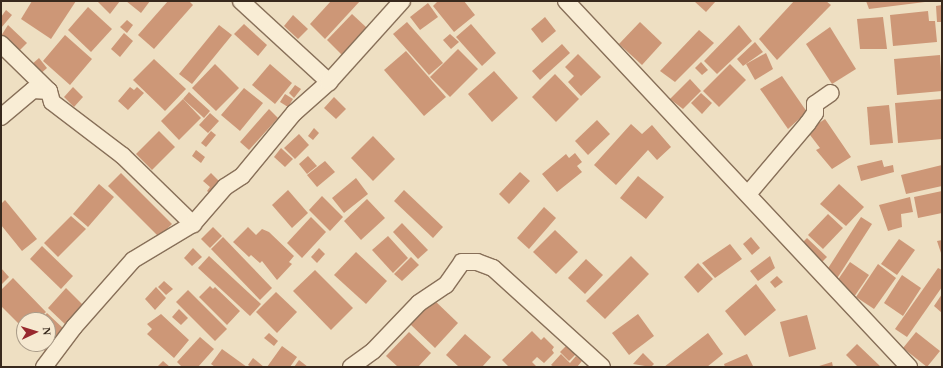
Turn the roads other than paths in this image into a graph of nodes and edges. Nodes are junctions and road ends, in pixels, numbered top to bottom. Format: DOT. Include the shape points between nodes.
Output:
graph roads {
  1 [pos="241,1"];
  2 [pos="402,1"];
  3 [pos="566,1"];
  4 [pos="1,44"];
  5 [pos="329,82"];
  6 [pos="49,91"];
  7 [pos="831,93"];
  8 [pos="1,117"];
  9 [pos="748,194"];
  10 [pos="193,224"];
  11 [pos="44,367"];
  12 [pos="351,367"];
  13 [pos="602,367"];
  14 [pos="909,367"];
  1 -- 5 [label="street"];
  2 -- 5 [label="street"];
  3 -- 9 [label="street"];
  4 -- 6 [label="street"];
  5 -- 10 [label="street" via="294,113 242,176 224,188"];
  6 -- 8 [label="street" via="33,90"];
  6 -- 10 [label="street" via="52,102 123,156"];
  7 -- 9 [label="street" via="814,104 815,113 808,123"];
  9 -- 14 [label="street"];
  10 -- 11 [label="street" via="133,260 74,327"];
  12 -- 13 [label="street" via="373,351 420,302 446,285 462,262 477,262 493,268"];
}
